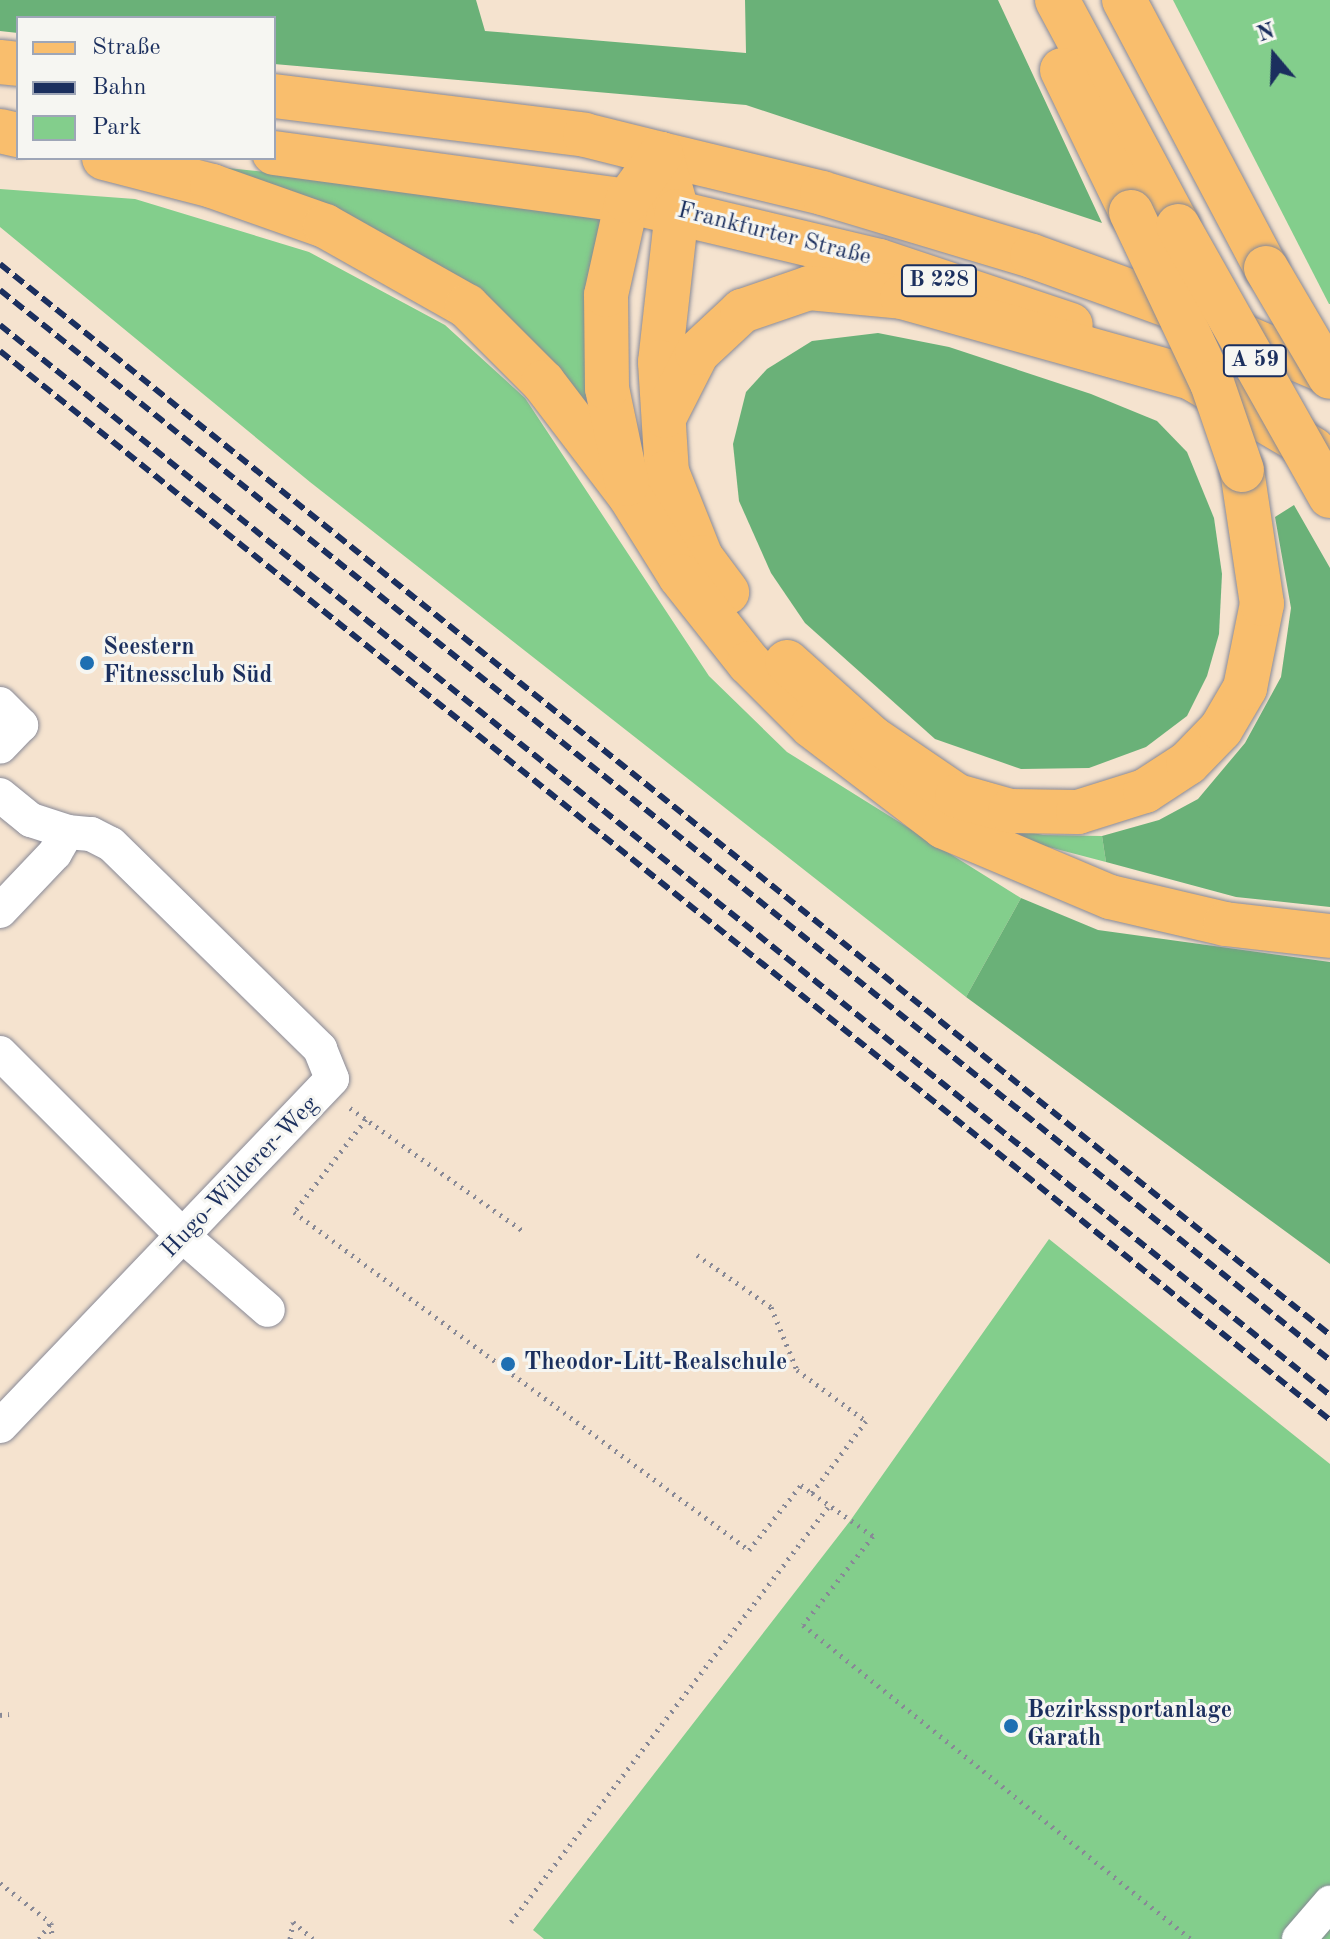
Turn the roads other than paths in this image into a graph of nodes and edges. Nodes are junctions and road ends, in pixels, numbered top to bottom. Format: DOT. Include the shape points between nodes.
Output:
graph roads {
  1 [pos="1042,0"];
  2 [pos="1057,0"];
  3 [pos="1124,0"];
  4 [pos="276,96"];
  5 [pos="276,153"];
  6 [pos="661,154"];
  7 [pos="112,160"];
  8 [pos="627,201"];
  9 [pos="677,211"];
  10 [pos="1325,372"];
  11 [pos="1192,378"];
  12 [pos="662,422"];
  13 [pos="1328,471"];
  14 [pos="630,496"];
  15 [pos="0,704"];
  16 [pos="0,747"];
  17 [pos="0,795"];
  18 [pos="67,832"];
  19 [pos="0,911"];
  20 [pos="1330,936"];
  21 [pos="0,1053"];
  22 [pos="184,1237"];
  23 [pos="268,1310"];
  24 [pos="7,1405"];
  25 [pos="1330,1903"];
  26 [pos="1299,1939"];
  1 -- 12 [label="main road, bridge" via="1042,27 1212,383 1242,470 1262,604 1245,688 1221,729 1188,763 1145,791 1078,812 1010,811 957,796 872,738 766,643 701,557 667,472"];
  2 -- 13 [label="main road, A 59, bridge" via="1178,226"];
  3 -- 10 [label="main road, A 59, bridge"];
  4 -- 6 [label="main road, Frankfurter Straße / B 228" via="585,135"];
  5 -- 8 [label="main road, Frankfurter Straße / B 228"];
  6 -- 8 [label="main road"];
  6 -- 9 [label="main road"];
  6 -- 10 [label="main road, Frankfurter Straße / B 228" via="822,193 1032,256"];
  7 -- 14 [label="main road" via="212,186 325,226 467,306 543,382"];
  8 -- 9 [label="main road, Frankfurter Straße / B 228"];
  8 -- 14 [label="main road" via="606,295 606,372"];
  9 -- 11 [label="main road, Frankfurter Straße / B 228" via="879,261 1069,324"];
  9 -- 12 [label="main road" via="660,362"];
  11 -- 12 [label="main road" via="902,297 809,288 742,311 697,353"];
  11 -- 13 [label="main road, Frankfurter Straße / B 228"];
  14 -- 20 [label="main road" via="680,576 749,663 812,726 944,827 1110,897 1225,924"];
  15 -- 16 [label="street" via="21,725"];
  17 -- 18 [label="street, Hugo-Wilderer-Weg" via="20,813"];
  18 -- 19 [label="street" via="55,853"];
  18 -- 22 [label="street, Hugo-Wilderer-Weg" via="91,834 111,844 320,1049 331,1070 326,1091"];
  21 -- 22 [label="street"];
  22 -- 23 [label="street"];
  22 -- 24 [label="street, Hugo-Wilderer-Weg"];
  25 -- 26 [label="street"];
}
